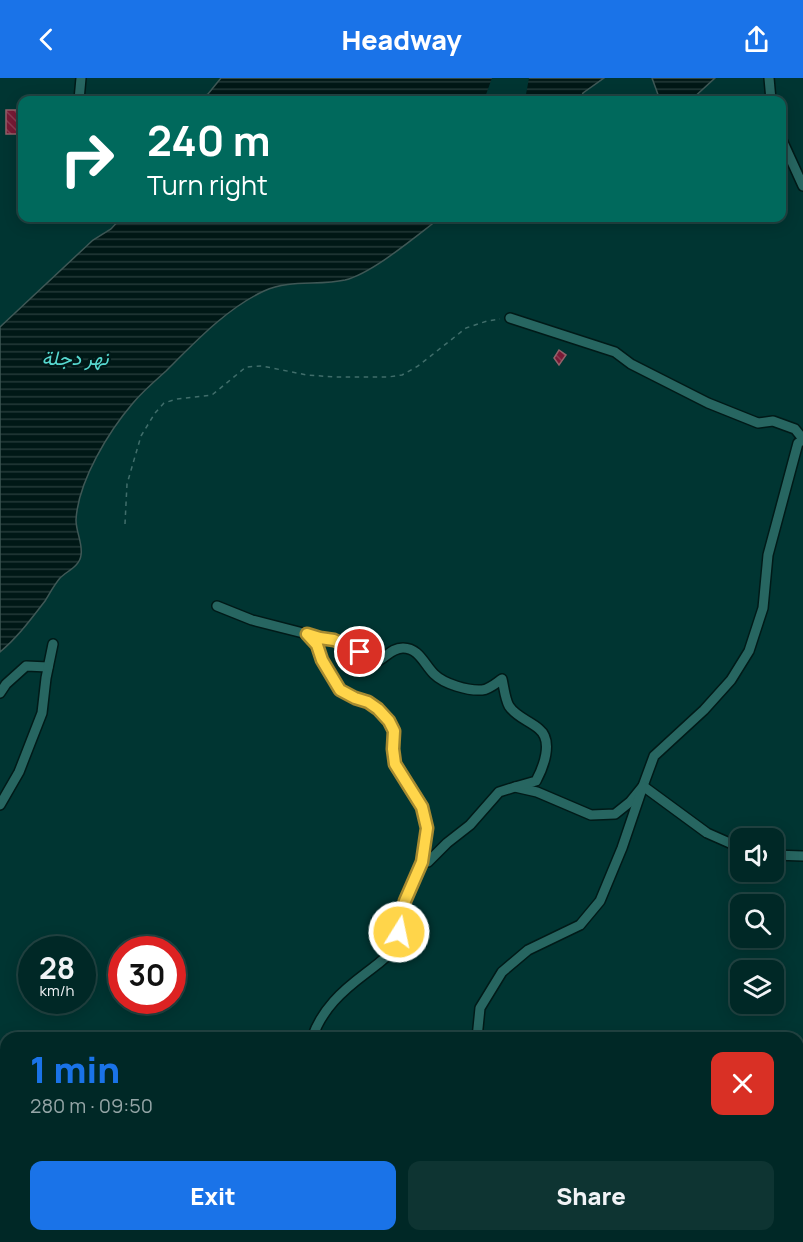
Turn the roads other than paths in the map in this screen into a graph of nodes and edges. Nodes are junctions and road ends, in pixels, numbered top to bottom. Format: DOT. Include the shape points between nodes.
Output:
graph roads {
  1 [pos="81,78"];
  2 [pos="769,78"];
  3 [pos="79,96"];
  4 [pos="771,96"];
  5 [pos="786,149"];
  6 [pos="803,186"];
  7 [pos="510,318"];
  8 [pos="803,439"];
  9 [pos="217,606"];
  10 [pos="307,634"];
  11 [pos="52,644"];
  12 [pos="48,667"];
  13 [pos="0,693"];
  14 [pos="643,786"];
  15 [pos="515,787"];
  16 [pos="0,805"];
  17 [pos="730,843"];
  18 [pos="784,855"];
  19 [pos="803,856"];
  20 [pos="422,862"];
  21 [pos="314,1032"];
  22 [pos="478,1032"];
  1 -- 3 [label="street"];
  2 -- 4 [label="street"];
  5 -- 6 [label="street"];
  7 -- 8 [label="street" via="615,352 708,404 758,423 774,421 795,429"];
  8 -- 14 [label="street" via="798,443 768,555 763,608 749,651 731,680 704,710 654,756"];
  9 -- 10 [label="street"];
  10 -- 15 [label="street" via="334,640 376,662 393,649 418,652 435,675 463,687 482,690 502,679 509,706 541,730 546,743 544,766 536,781"];
  10 -- 20 [label="street" via="317,645 340,690 378,709 394,731 395,764 422,807 427,828"];
  11 -- 12 [label="street"];
  12 -- 13 [label="street" via="26,666"];
  12 -- 16 [label="street" via="42,713 19,772"];
  14 -- 15 [label="street" via="615,814 591,815"];
  14 -- 17 [label="street" via="706,833"];
  14 -- 22 [label="street" via="600,901 580,925 528,950 502,972 480,1008"];
  15 -- 20 [label="street" via="499,792 470,825 428,862"];
  18 -- 19 [label="street"];
  20 -- 21 [label="street" via="405,901 394,948 333,1000"];
}
